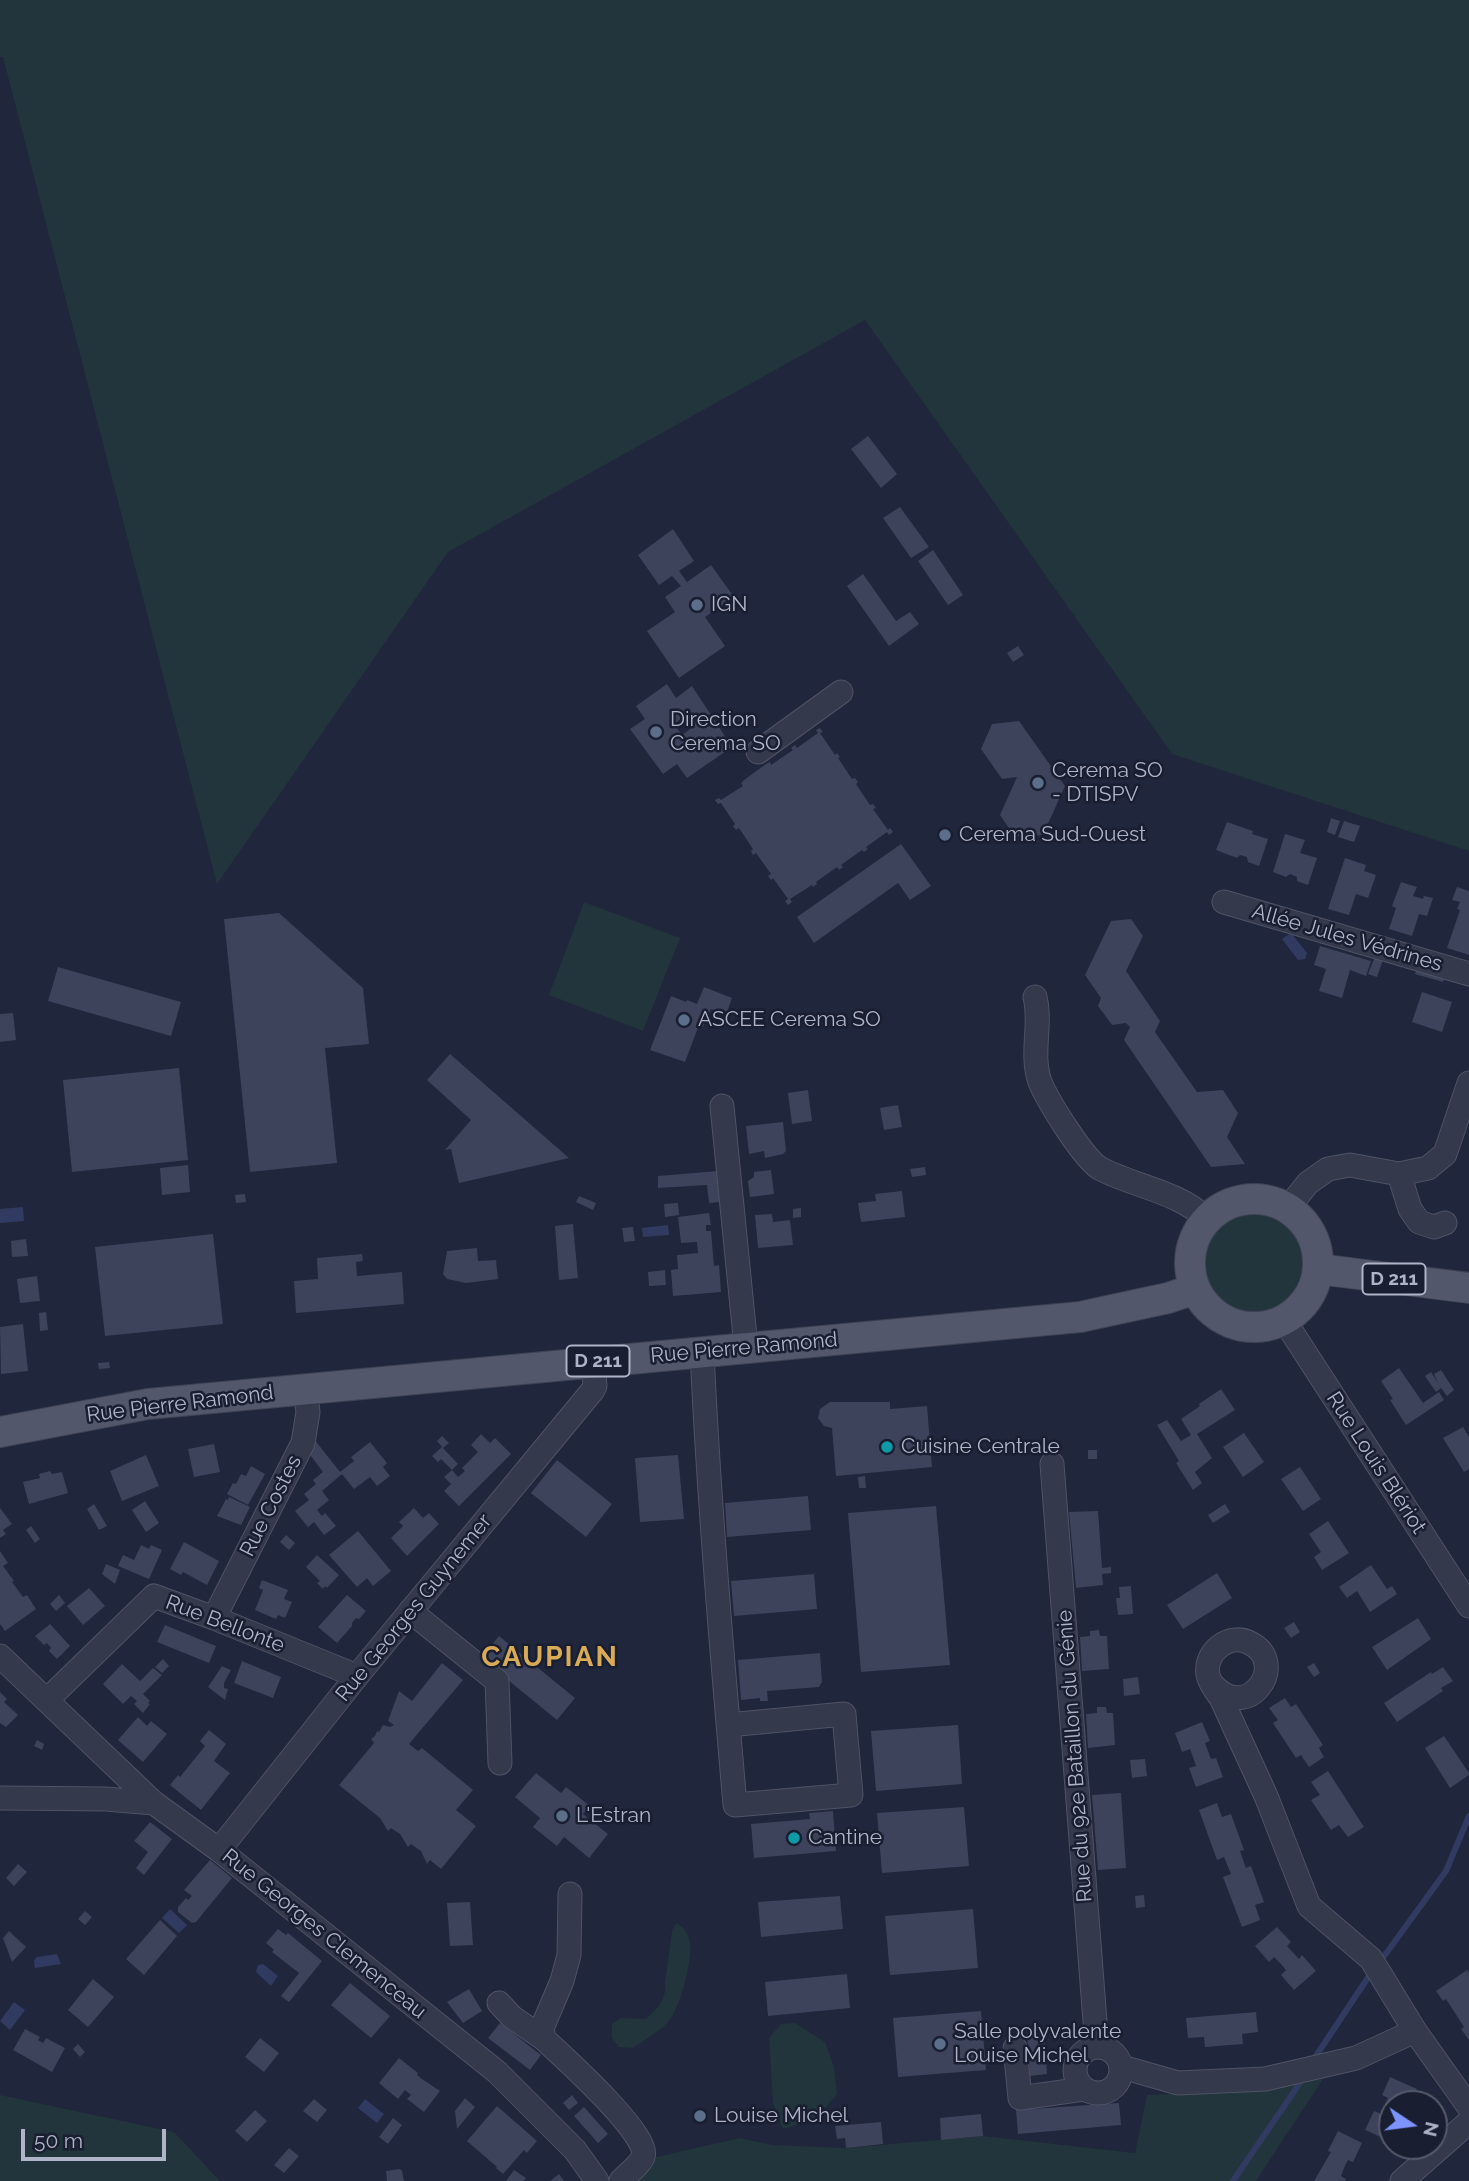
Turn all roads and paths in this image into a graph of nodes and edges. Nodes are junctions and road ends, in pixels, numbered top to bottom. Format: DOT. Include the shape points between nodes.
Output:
graph roads {
  1 [pos="841,692"];
  2 [pos="758,752"];
  3 [pos="1224,902"];
  4 [pos="1469,974"];
  5 [pos="1035,997"];
  6 [pos="1469,1083"];
  7 [pos="722,1106"];
  8 [pos="1399,1174"];
  9 [pos="1288,1208"];
  10 [pos="1207,1219"];
  11 [pos="1445,1223"];
  12 [pos="1318,1269"];
  13 [pos="1469,1288"];
  14 [pos="1195,1289"];
  15 [pos="1284,1320"];
  16 [pos="746,1347"];
  17 [pos="702,1352"];
  18 [pos="593,1362"];
  19 [pos="305,1389"];
  20 [pos="0,1432"];
  21 [pos="1052,1464"];
  22 [pos="1469,1606"];
  23 [pos="411,1611"];
  24 [pos="214,1618"];
  25 [pos="0,1656"];
  26 [pos="357,1676"];
  27 [pos="1212,1684"];
  28 [pos="47,1700"];
  29 [pos="728,1725"];
  30 [pos="500,1763"];
  31 [pos="0,1798"];
  32 [pos="154,1803"];
  33 [pos="219,1850"];
  34 [pos="570,1894"];
  35 [pos="499,2003"];
  36 [pos="1415,2031"];
  37 [pos="544,2039"];
  38 [pos="1097,2047"];
  39 [pos="1016,2048"];
  40 [pos="1122,2067"];
  41 [pos="1084,2089"];
  42 [pos="1469,2107"];
  43 [pos="1469,2122"];
  44 [pos="597,2181"];
  45 [pos="621,2181"];
  46 [pos="1402,2181"];
  1 -- 2 [label="street"];
  3 -- 4 [label="street, Allée Jules Védrines"];
  5 -- 10 [label="street" via="1040,1080 1078,1145 1098,1168 1171,1195"];
  6 -- 8 [label="street" via="1445,1154 1428,1168"];
  7 -- 16 [label="street"];
  8 -- 9 [label="street" via="1350,1165 1328,1169 1308,1183"];
  8 -- 11 [label="street" via="1409,1209 1419,1222 1434,1227"];
  9 -- 10 [label="main road" via="1268,1200 1246,1199 1224,1206"];
  9 -- 12 [label="main road" via="1312,1234"];
  10 -- 14 [label="main road" via="1191,1252"];
  12 -- 13 [label="main road, D 211"];
  12 -- 15 [label="main road" via="1312,1290"];
  14 -- 15 [label="main road" via="1207,1306 1233,1323 1264,1326"];
  14 -- 16 [label="main road, Rue Pierre Ramond / D 211" via="1080,1317"];
  15 -- 22 [label="street, Rue Louis Blériot"];
  16 -- 17 [label="main road, Rue Pierre Ramond / D 211"];
  17 -- 18 [label="main road, Rue Pierre Ramond / D 211"];
  17 -- 29 [label="street"];
  18 -- 19 [label="main road, Rue Pierre Ramond / D 211"];
  18 -- 23 [label="street, Rue Georges Guynemer" via="593,1390"];
  19 -- 20 [label="main road, Rue Pierre Ramond / D 211" via="148,1404"];
  19 -- 24 [label="street, Rue Costes" via="308,1412 303,1443"];
  21 -- 38 [label="street, Rue du 92e Bataillon du Génie"];
  23 -- 26 [label="street, Rue Georges Guynemer"];
  23 -- 30 [label="street" via="497,1681"];
  24 -- 26 [label="street, Rue Bellonte"];
  24 -- 28 [label="street, Rue Bellonte" via="154,1596"];
  25 -- 28 [label="street, Rue Georges Clemenceau"];
  26 -- 33 [label="street, Rue Georges Guynemer"];
  27 -- 36 [label="street" via="1266,1796 1309,1906 1371,1959"];
  28 -- 32 [label="street, Rue Georges Clemenceau"];
  29 -- 29 [label="street" via="844,1714 851,1795 735,1805"];
  31 -- 32 [label="street"];
  32 -- 33 [label="street, Rue Georges Clemenceau"];
  33 -- 44 [label="street, Rue Georges Clemenceau" via="497,2072 575,2150"];
  34 -- 37 [label="street" via="569,1955 542,2028"];
  35 -- 37 [label="street"];
  36 -- 40 [label="street" via="1356,2058 1265,2080 1178,2083"];
  36 -- 42 [label="street"];
  37 -- 45 [label="street" via="635,2131 644,2148 643,2157"];
  38 -- 40 [label="street" via="1114,2052"];
  38 -- 41 [label="street" via="1086,2050 1076,2065 1076,2078"];
  39 -- 41 [label="street" via="1020,2098"];
  40 -- 41 [label="street" via="1110,2090 1098,2094"];
  43 -- 46 [label="street"];
}
